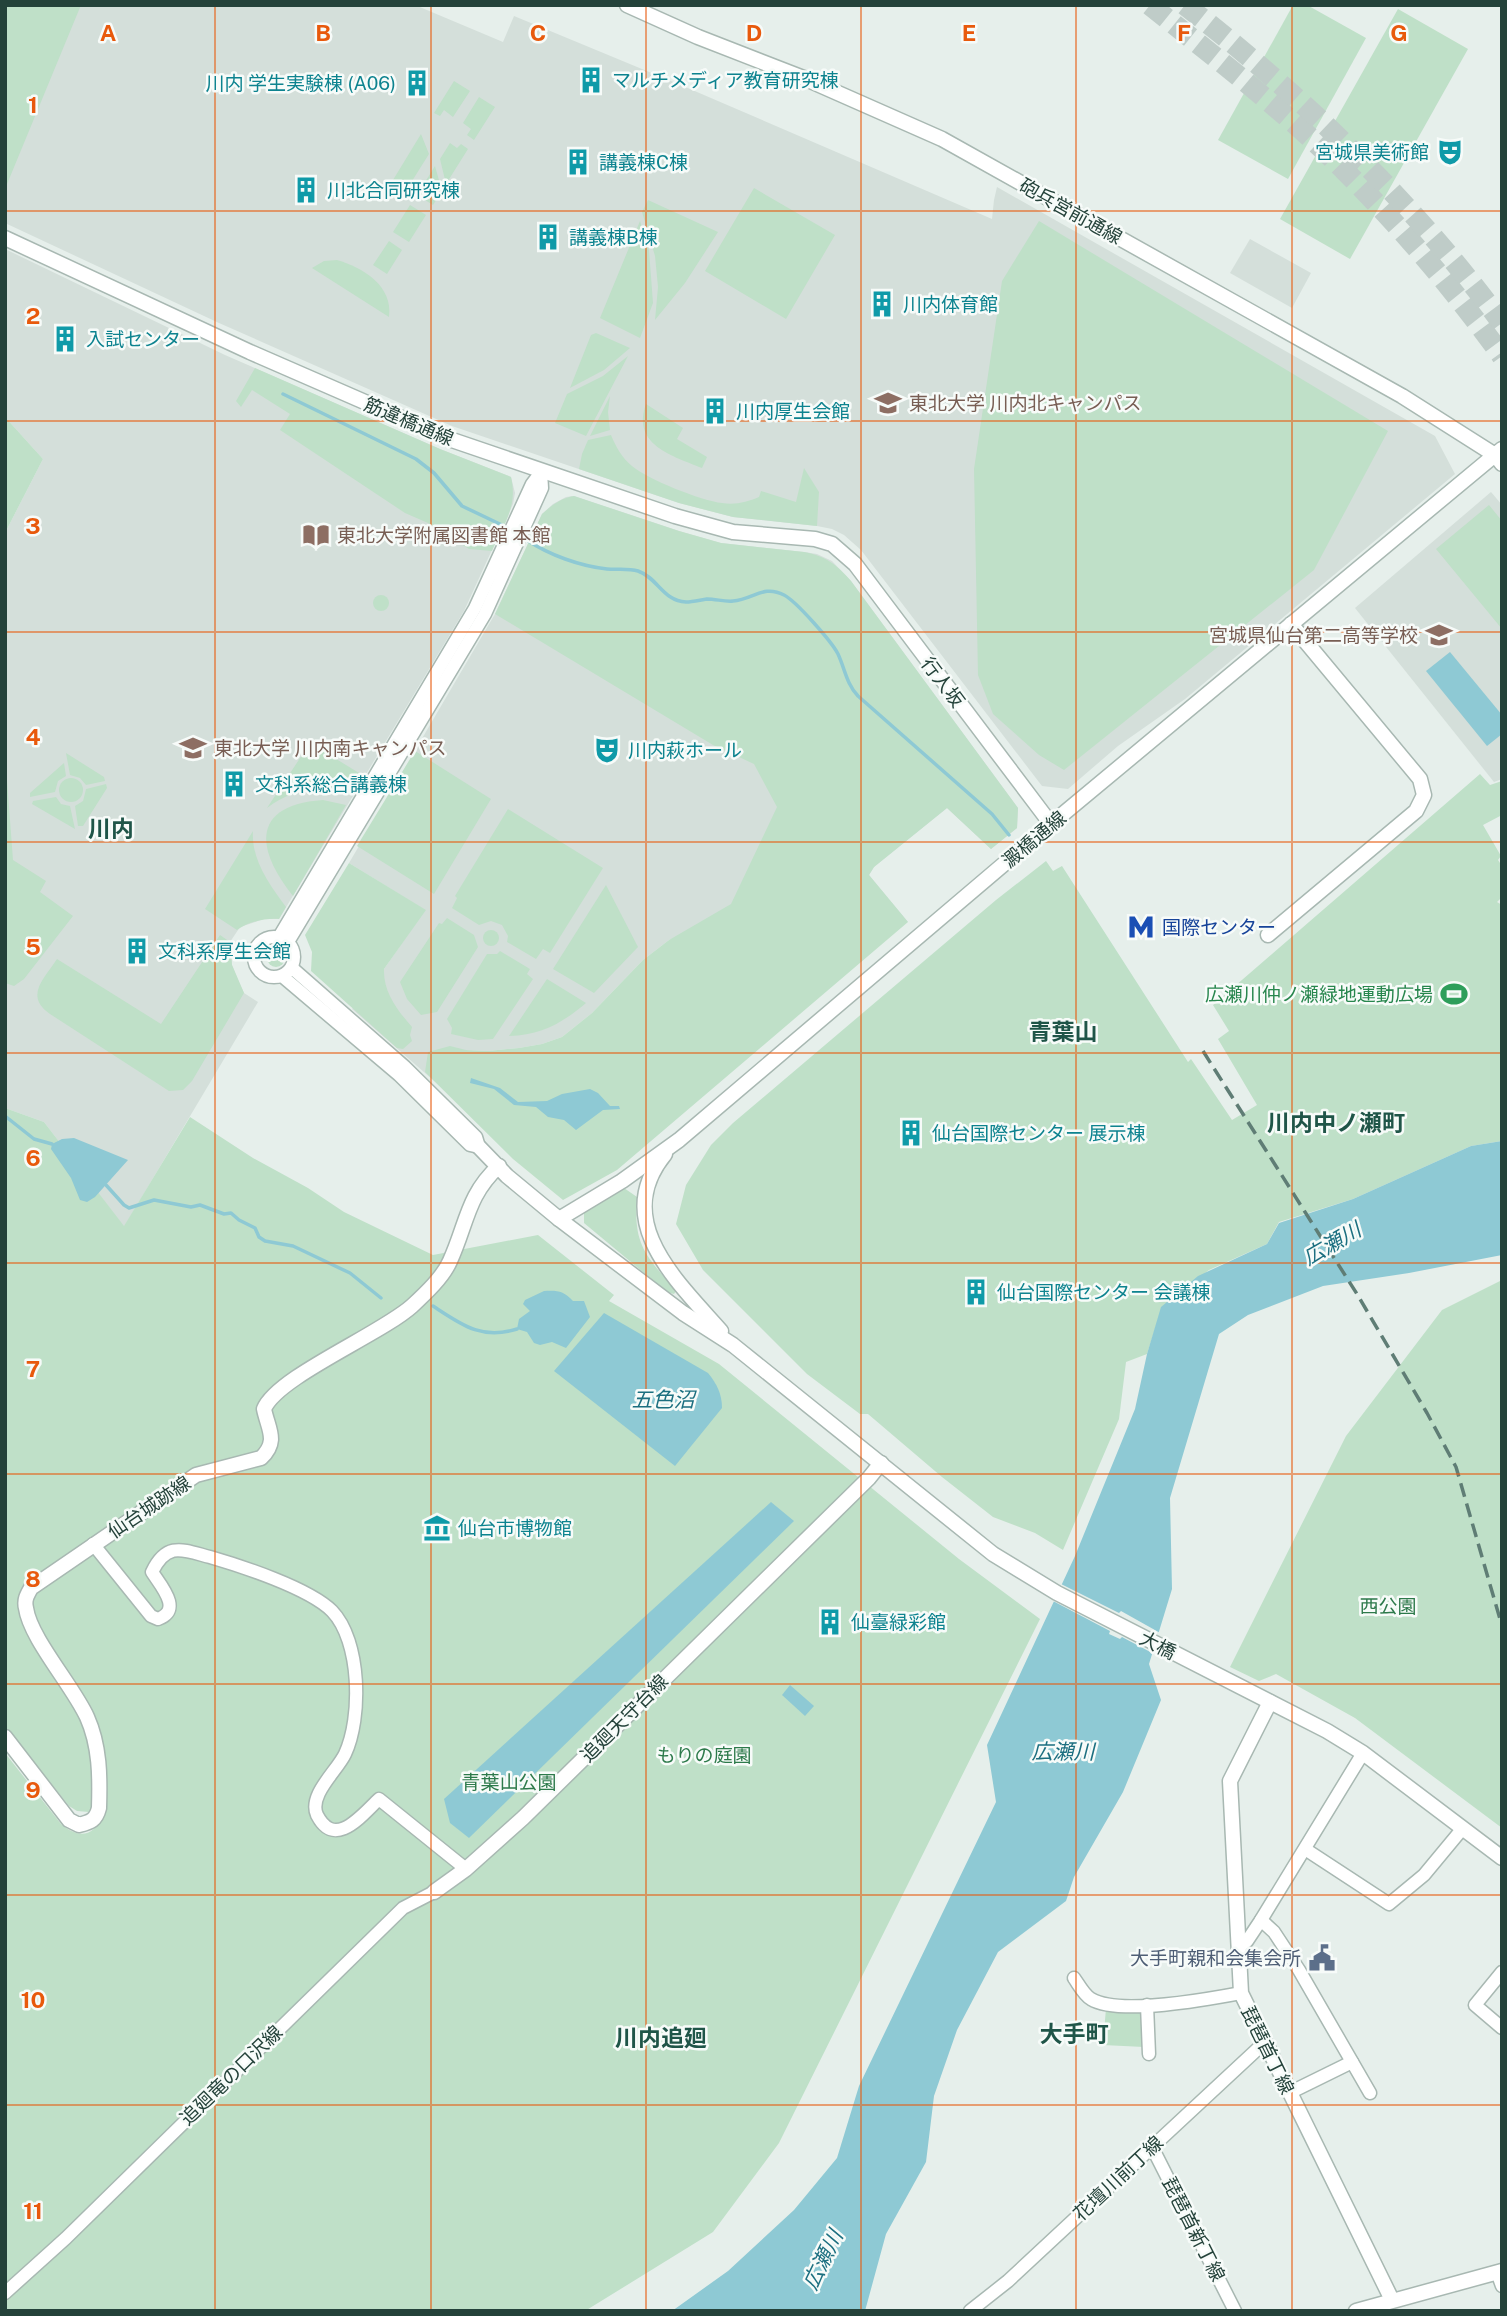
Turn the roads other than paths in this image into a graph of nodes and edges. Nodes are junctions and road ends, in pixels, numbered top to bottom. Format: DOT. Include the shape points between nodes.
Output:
graph roads {
  1 [pos="627,5"];
  2 [pos="5,238"];
  3 [pos="1499,456"];
  4 [pos="541,472"];
  5 [pos="832,544"];
  6 [pos="1291,624"];
  7 [pos="1051,824"];
  8 [pos="1268,935"];
  9 [pos="284,939"];
  10 [pos="287,972"];
  11 [pos="679,1140"];
  12 [pos="480,1147"];
  13 [pos="499,1166"];
  14 [pos="559,1219"];
  15 [pos="733,1345"];
  16 [pos="881,1463"];
  17 [pos="93,1544"];
  18 [pos="1264,1699"];
  19 [pos="5,1737"];
  20 [pos="1363,1753"];
  21 [pos="1463,1829"];
  22 [pos="1305,1849"];
  23 [pos="1502,1858"];
  24 [pos="467,1869"];
  25 [pos="434,1892"];
  26 [pos="1261,1920"];
  27 [pos="1239,1947"];
  28 [pos="1502,1972"];
  29 [pos="1074,1978"];
  30 [pos="1241,1993"];
  31 [pos="1147,2005"];
  32 [pos="1502,2028"];
  33 [pos="1264,2043"];
  34 [pos="1149,2054"];
  35 [pos="1352,2062"];
  36 [pos="1289,2093"];
  37 [pos="1370,2093"];
  38 [pos="1152,2147"];
  39 [pos="1500,2276"];
  40 [pos="5,2293"];
  41 [pos="1392,2301"];
  42 [pos="1366,2309"];
  43 [pos="970,2311"];
  44 [pos="1235,2311"];
  1 -- 3 [label="street, 砲兵営前通線" via="942,139 1391,390"];
  2 -- 4 [label="street, 筋違橋通線" via="250,352 452,440"];
  3 -- 6 [label="street, 澱橋通線"];
  4 -- 5 [label="street, 筋違橋通線" via="733,532"];
  4 -- 9 [label="street" via="475,608"];
  5 -- 7 [label="street, 行人坂" via="855,564"];
  6 -- 7 [label="street, 澱橋通線"];
  6 -- 8 [label="street" via="1420,779 1424,794 1416,811"];
  7 -- 11 [label="street, 澱橋通線"];
  9 -- 10 [label="street" via="294,952"];
  9 -- 10 [label="street" via="261,941 254,959 265,975"];
  10 -- 12 [label="street" via="470,1145"];
  11 -- 14 [label="street, 澱橋通線"];
  11 -- 15 [label="street" via="651,1177 645,1224 664,1265"];
  12 -- 13 [label="street"];
  13 -- 14 [label="street"];
  13 -- 17 [label="street, 仙台城跡線" via="477,1189 450,1262 412,1306 270,1397 264,1409 272,1439 261,1458 196,1475"];
  14 -- 15 [label="street"];
  15 -- 16 [label="street, 大橋"];
  16 -- 18 [label="street, 大橋" via="993,1554 1057,1593"];
  16 -- 24 [label="street, 追廻天守台線"];
  17 -- 19 [label="street, 仙台城跡線" via="31,1588 25,1607 36,1634 88,1718 100,1781 99,1808 92,1822 79,1825 69,1820"];
  17 -- 24 [label="street" via="150,1616 158,1619 171,1604 152,1572 163,1555 178,1549 266,1576 332,1611 346,1635 352,1659 354,1727 345,1755 317,1796 316,1811 324,1826 336,1830 349,1827 379,1799"];
  18 -- 20 [label="street, 大橋"];
  18 -- 27 [label="street, 琵琶首丁線" via="1230,1781"];
  20 -- 21 [label="street, 大橋"];
  20 -- 22 [label="street"];
  21 -- 22 [label="street" via="1424,1875 1388,1904"];
  21 -- 23 [label="street, 大橋"];
  22 -- 26 [label="street"];
  24 -- 25 [label="street, 追廻竜の口沢線"];
  25 -- 40 [label="street, 追廻竜の口沢線" via="403,1909"];
  26 -- 27 [label="street"];
  26 -- 35 [label="street" via="1299,1970"];
  27 -- 30 [label="street, 琵琶首丁線"];
  28 -- 32 [label="street" via="1475,2005"];
  29 -- 31 [label="street" via="1090,1998 1107,2005"];
  30 -- 31 [label="street"];
  30 -- 33 [label="street, 琵琶首丁線"];
  31 -- 34 [label="street"];
  33 -- 36 [label="street, 琵琶首丁線"];
  33 -- 38 [label="street, 花壇川前丁線"];
  35 -- 36 [label="street"];
  35 -- 37 [label="street"];
  36 -- 41 [label="street, 琵琶首丁線"];
  38 -- 43 [label="street, 花壇川前丁線"];
  38 -- 44 [label="street, 琵琶首新丁線"];
  39 -- 41 [label="street"];
  41 -- 42 [label="street"];
}
